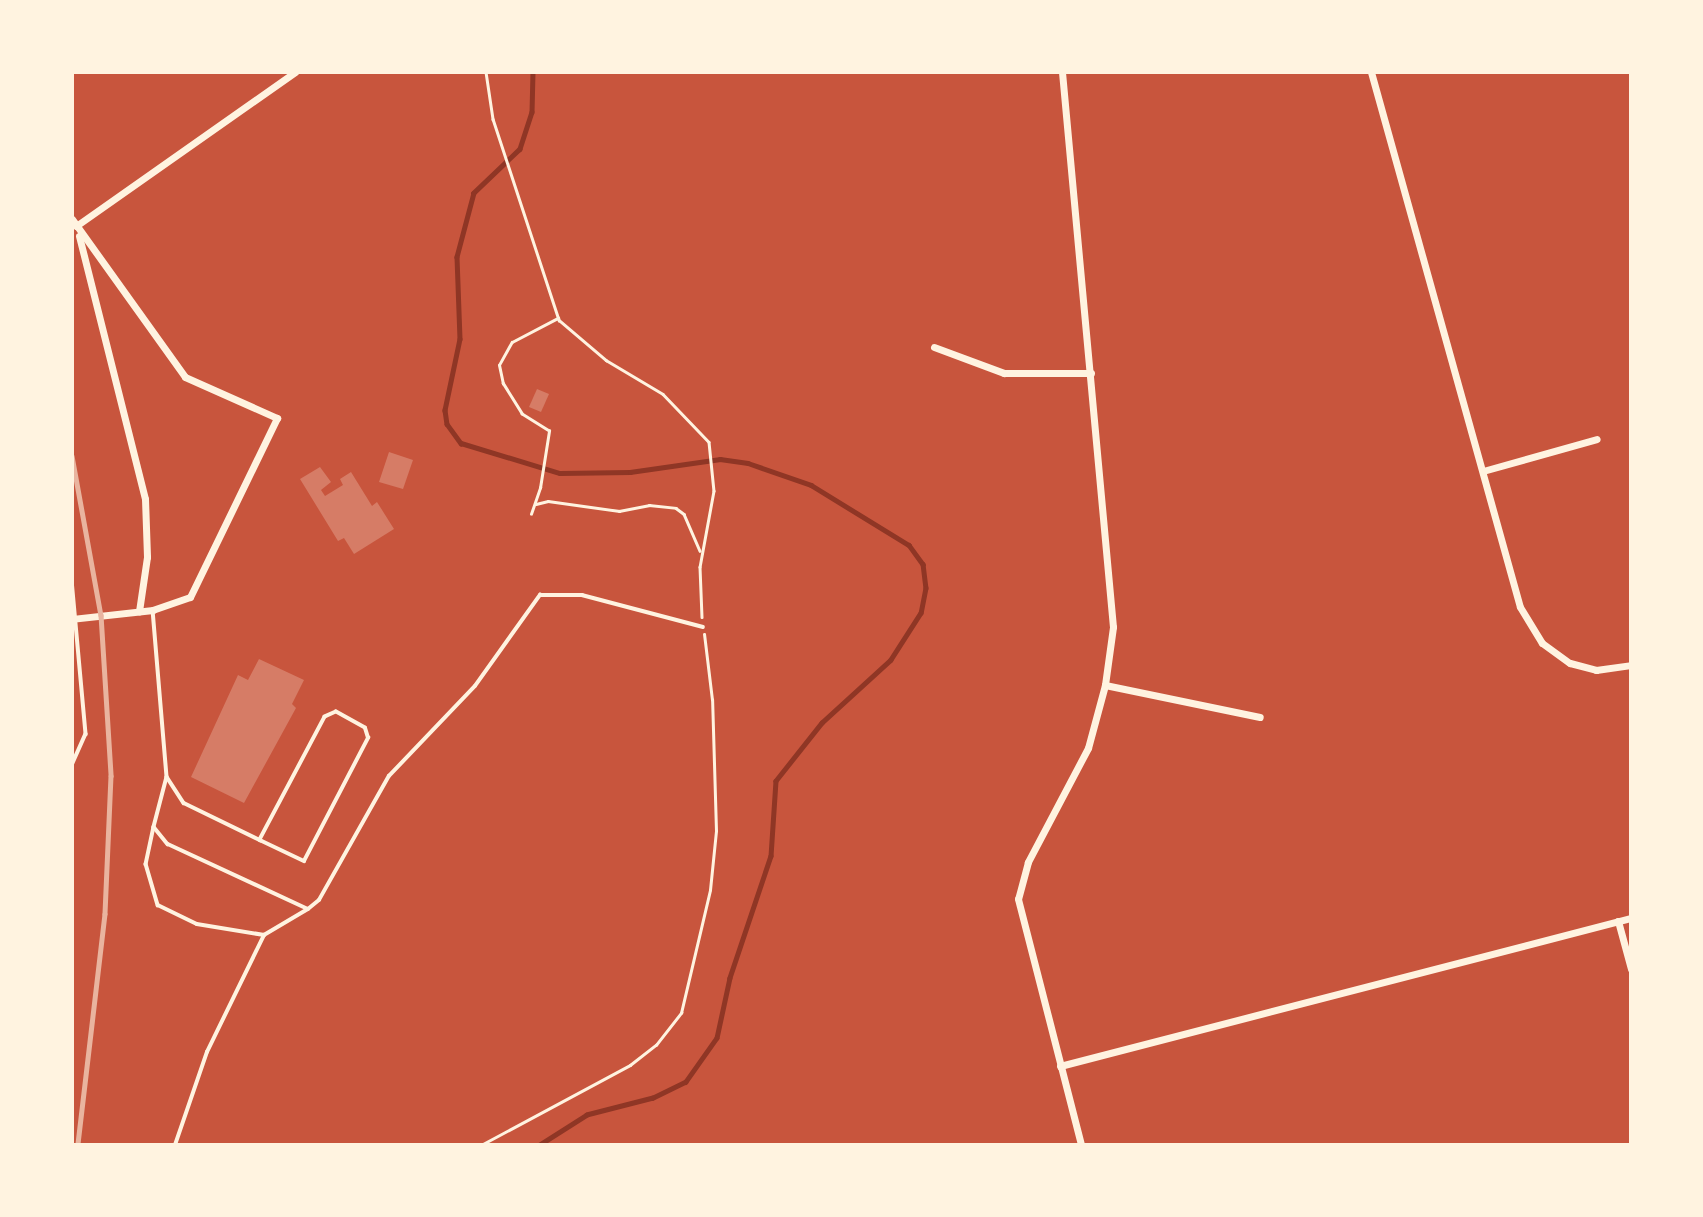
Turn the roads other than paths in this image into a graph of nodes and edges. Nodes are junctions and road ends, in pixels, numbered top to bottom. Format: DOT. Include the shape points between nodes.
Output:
graph roads {
  1 [pos="295,72"];
  2 [pos="1062,72"];
  3 [pos="1371,72"];
  4 [pos="75,226"];
  5 [pos="934,347"];
  6 [pos="1091,373"];
  7 [pos="1597,439"];
  8 [pos="1483,471"];
  9 [pos="72,580"];
  10 [pos="153,610"];
  11 [pos="139,611"];
  12 [pos="74,619"];
  13 [pos="703,627"];
  14 [pos="1631,665"];
  15 [pos="1105,685"];
  16 [pos="1260,717"];
  17 [pos="72,766"];
  18 [pos="167,778"];
  19 [pos="154,827"];
  20 [pos="260,840"];
  21 [pos="308,909"];
  22 [pos="1631,918"];
  23 [pos="1618,921"];
  24 [pos="264,935"];
  25 [pos="1631,968"];
  26 [pos="1060,1066"];
  27 [pos="175,1145"];
  28 [pos="1081,1145"];
  1 -- 4 [label="street"];
  2 -- 6 [label="street"];
  3 -- 8 [label="street"];
  4 -- 10 [label="street" via="185,377 277,418 190,597"];
  4 -- 11 [label="street" via="145,499 147,557"];
  5 -- 6 [label="street" via="1004,373"];
  6 -- 15 [label="street" via="1112,599"];
  7 -- 8 [label="street"];
  8 -- 14 [label="street" via="1520,607 1542,643 1583,668"];
  9 -- 12 [label="lane"];
  10 -- 11 [label="street"];
  10 -- 18 [label="lane"];
  11 -- 12 [label="street"];
  12 -- 17 [label="lane" via="86,734"];
  13 -- 21 [label="lane" via="582,595 540,595 475,686 389,776 319,900"];
  15 -- 16 [label="street"];
  15 -- 26 [label="street" via="1088,748 1019,887 1019,914"];
  18 -- 19 [label="lane"];
  18 -- 20 [label="lane" via="184,803"];
  19 -- 21 [label="lane" via="168,844"];
  19 -- 24 [label="lane" via="146,864 158,905 197,924"];
  20 -- 20 [label="lane" via="304,861 368,738 365,728 336,712 326,717"];
  21 -- 24 [label="lane"];
  22 -- 23 [label="street"];
  23 -- 25 [label="street"];
  23 -- 26 [label="street"];
  24 -- 27 [label="lane" via="207,1052"];
  26 -- 28 [label="street"];
}
